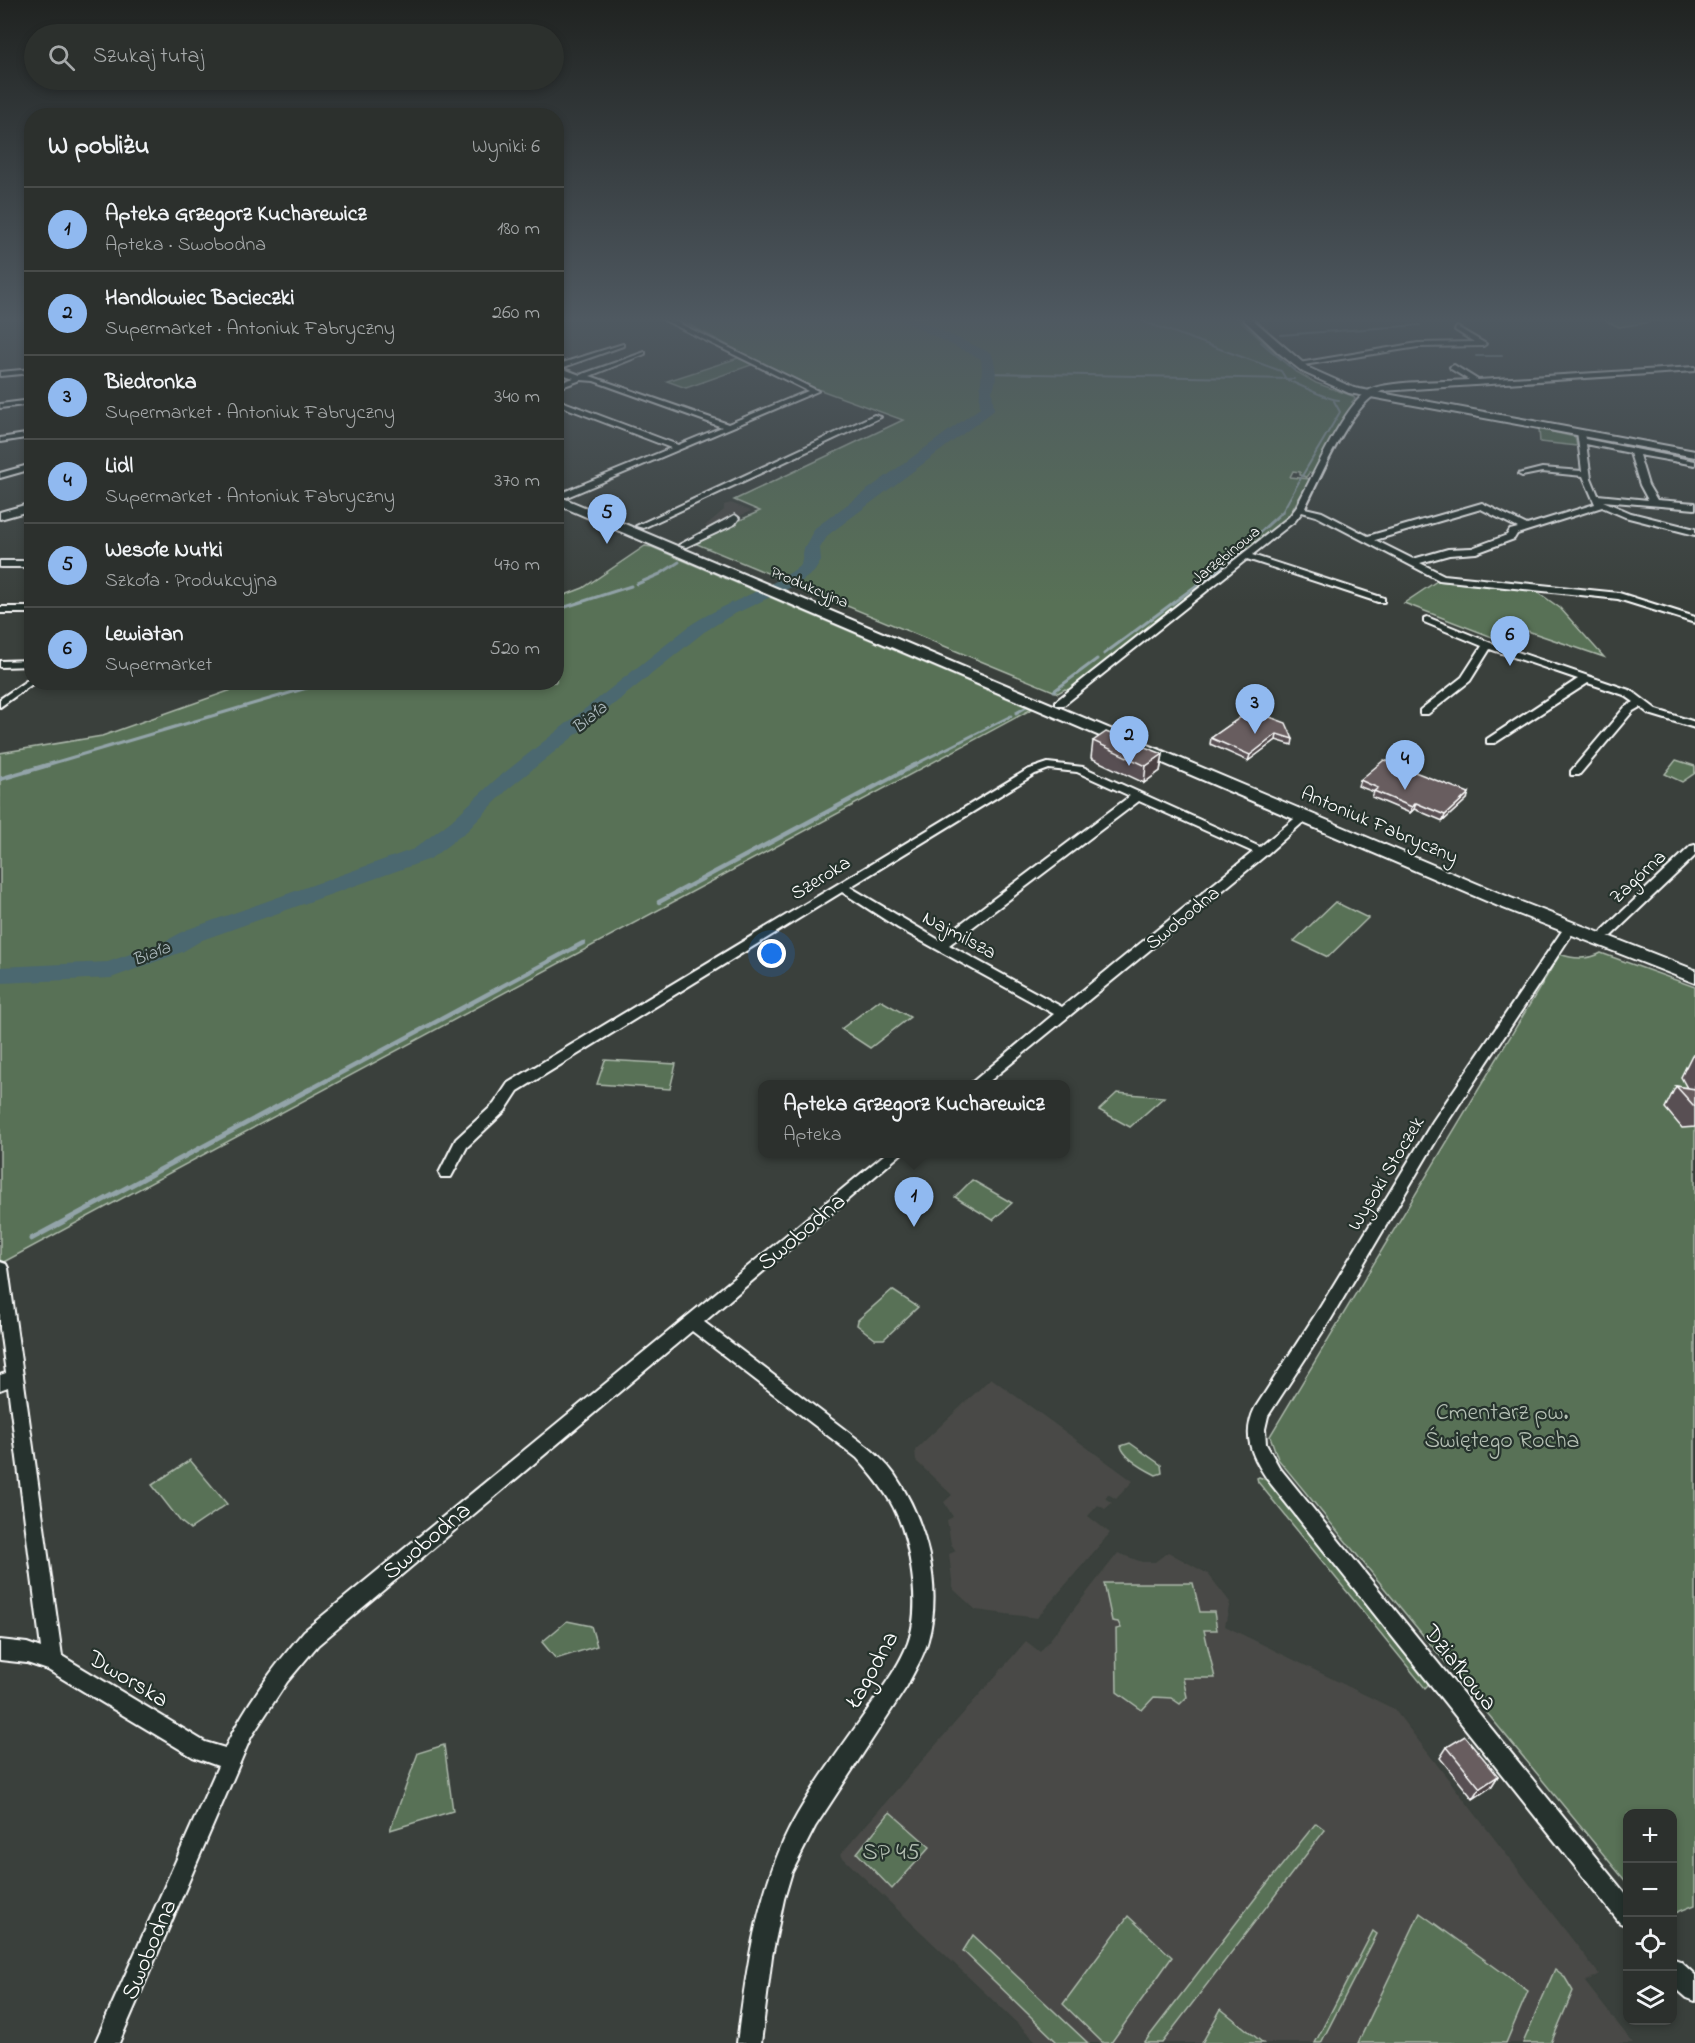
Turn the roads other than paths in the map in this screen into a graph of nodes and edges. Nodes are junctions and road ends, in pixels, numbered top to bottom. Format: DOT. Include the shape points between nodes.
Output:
graph roads {
  1 [pos="586,412"];
  2 [pos="689,412"];
  3 [pos="761,412"];
  4 [pos="1354,412"];
  5 [pos="1457,412"];
  6 [pos="877,417"];
  7 [pos="727,426"];
  8 [pos="24,436"];
  9 [pos="1581,437"];
  10 [pos="0,440"];
  11 [pos="677,447"];
  12 [pos="1634,452"];
  13 [pos="1695,454"];
  14 [pos="1695,463"];
  15 [pos="24,468"];
  16 [pos="1522,474"];
  17 [pos="1586,474"];
  18 [pos="0,476"];
  19 [pos="564,493"];
  20 [pos="564,497"];
  21 [pos="564,497"];
  22 [pos="1593,497"];
  23 [pos="1654,502"];
  24 [pos="1602,504"];
  25 [pos="1695,507"];
  26 [pos="24,508"];
  27 [pos="1300,509"];
  28 [pos="0,516"];
  29 [pos="735,518"];
  30 [pos="640,526"];
  31 [pos="1526,528"];
  32 [pos="1695,532"];
  33 [pos="1368,539"];
  34 [pos="683,545"];
  35 [pos="1247,556"];
  36 [pos="1411,563"];
  37 [pos="0,564"];
  38 [pos="24,564"];
  39 [pos="767,584"];
  40 [pos="1381,600"];
  41 [pos="0,610"];
  42 [pos="24,610"];
  43 [pos="1427,620"];
  44 [pos="1695,620"];
  45 [pos="1488,645"];
  46 [pos="24,663"];
  47 [pos="0,664"];
  48 [pos="1586,679"];
  49 [pos="24,686"];
  50 [pos="0,704"];
  51 [pos="1641,704"];
  52 [pos="1055,705"];
  53 [pos="1424,712"];
  54 [pos="1695,725"];
  55 [pos="1491,741"];
  56 [pos="1575,773"];
  57 [pos="1138,796"];
  58 [pos="1307,813"];
  59 [pos="1695,849"];
  60 [pos="1262,852"];
  61 [pos="840,886"];
  62 [pos="1570,928"];
  63 [pos="1607,933"];
  64 [pos="941,945"];
  65 [pos="1695,966"];
  66 [pos="1695,976"];
  67 [pos="1064,1014"];
  68 [pos="982,1080"];
  69 [pos="889,1158"];
  70 [pos="446,1173"];
  71 [pos="0,1269"];
  72 [pos="691,1321"];
  73 [pos="4,1327"];
  74 [pos="8,1380"];
  75 [pos="1258,1449"];
  76 [pos="0,1650"];
  77 [pos="53,1662"];
  78 [pos="229,1760"];
  79 [pos="1623,1909"];
  80 [pos="1674,1971"];
  81 [pos="1695,1990"];
  82 [pos="107,2043"];
  83 [pos="749,2043"];
  1 -- 11 [label="street"];
  2 -- 7 [label="street"];
  3 -- 7 [label="street"];
  4 -- 27 [label="street, Jarzębinowa"];
  5 -- 9 [label="street"];
  6 -- 30 [label="street"];
  7 -- 11 [label="street"];
  8 -- 10 [label="street"];
  9 -- 12 [label="street"];
  9 -- 13 [label="street"];
  9 -- 17 [label="street"];
  11 -- 19 [label="street"];
  12 -- 14 [label="street"];
  12 -- 23 [label="street"];
  15 -- 18 [label="street"];
  16 -- 17 [label="street" via="1542,470"];
  17 -- 22 [label="street"];
  20 -- 30 [label="main road, Produkcyjna"];
  21 -- 39 [label="main road, Produkcyjna"];
  22 -- 23 [label="street"];
  22 -- 24 [label="street"];
  23 -- 25 [label="street"];
  24 -- 31 [label="street"];
  24 -- 32 [label="street" via="1628,515"];
  26 -- 28 [label="street"];
  27 -- 33 [label="street"];
  27 -- 35 [label="street, Jarzębinowa"];
  29 -- 34 [label="street"];
  30 -- 34 [label="main road, Produkcyjna"];
  31 -- 33 [label="street" via="1482,506"];
  31 -- 36 [label="street" via="1484,548 1448,552"];
  33 -- 36 [label="street"];
  34 -- 39 [label="main road, Produkcyjna"];
  35 -- 40 [label="street"];
  35 -- 52 [label="street, Jarzębinowa"];
  36 -- 44 [label="street" via="1452,580 1623,596"];
  37 -- 38 [label="street"];
  39 -- 52 [label="main road, Produkcyjna"];
  41 -- 42 [label="street"];
  43 -- 45 [label="street"];
  45 -- 48 [label="street"];
  45 -- 53 [label="street" via="1466,679"];
  46 -- 47 [label="street"];
  48 -- 51 [label="street" via="1628,693"];
  48 -- 55 [label="street"];
  49 -- 50 [label="street"];
  51 -- 54 [label="street" via="1653,712"];
  51 -- 56 [label="street" via="1629,709"];
  52 -- 58 [label="main road, Antoniuk Fabryczny"];
  57 -- 60 [label="street, Szeroka"];
  57 -- 61 [label="street, Szeroka" via="1080,770 1048,766 1031,772"];
  57 -- 64 [label="street"];
  58 -- 60 [label="street, Swobodna"];
  58 -- 62 [label="main road, Antoniuk Fabryczny"];
  58 -- 63 [label="main road, Antoniuk Fabryczny"];
  59 -- 63 [label="street, Zagórna"];
  60 -- 67 [label="street, Swobodna"];
  61 -- 64 [label="street, Najmilsza"];
  61 -- 70 [label="street, Szeroka" via="513,1087 499,1109 459,1144"];
  62 -- 66 [label="main road, Antoniuk Fabryczny"];
  62 -- 75 [label="street, Wysoki Stoczek" via="1438,1125 1261,1413 1255,1428"];
  63 -- 65 [label="main road, Antoniuk Fabryczny"];
  64 -- 67 [label="street, Najmilsza"];
  67 -- 68 [label="street, Swobodna"];
  69 -- 72 [label="street, Swobodna"];
  71 -- 73 [label="street"];
  72 -- 78 [label="street, Swobodna" via="311,1638 267,1695"];
  72 -- 83 [label="street, Łagodna" via="863,1453 887,1479 911,1529 922,1587 921,1628 911,1658 807,1819 779,1875 762,1940"];
  73 -- 74 [label="street"];
  74 -- 77 [label="street"];
  75 -- 79 [label="street, Działkowa" via="1323,1536"];
  76 -- 77 [label="street, Dworska" via="27,1653"];
  77 -- 78 [label="street, Dworska" via="200,1750"];
  78 -- 82 [label="street, Swobodna"];
  80 -- 81 [label="street"];
}
